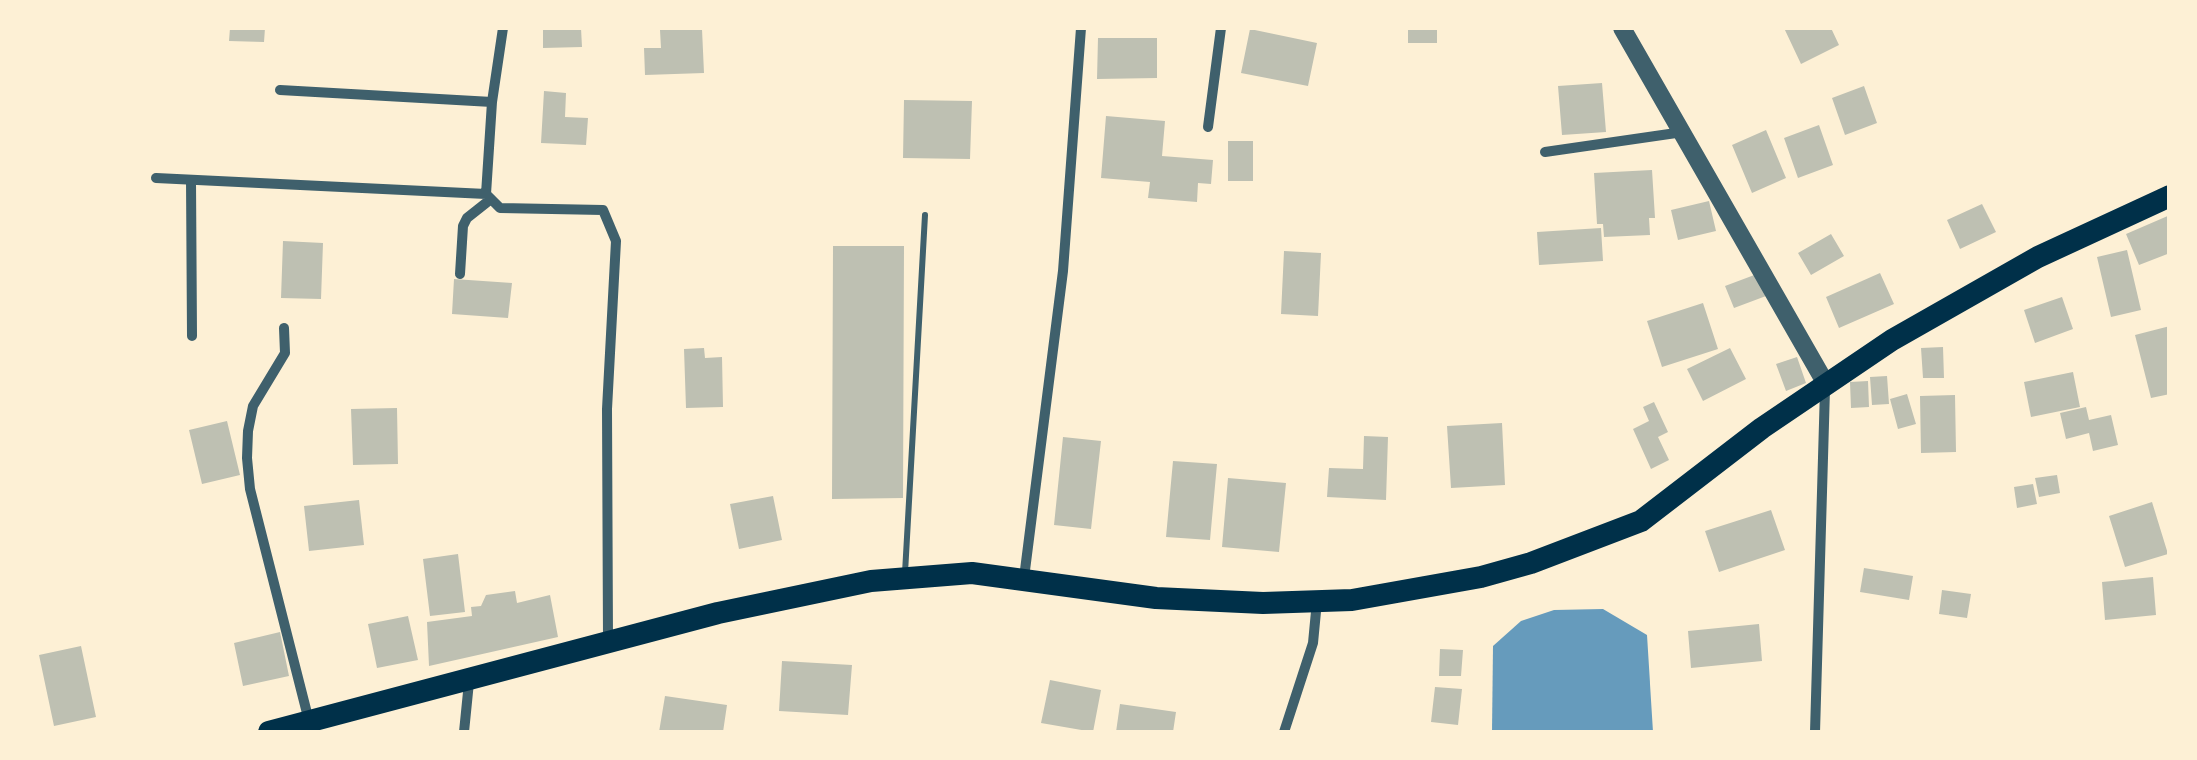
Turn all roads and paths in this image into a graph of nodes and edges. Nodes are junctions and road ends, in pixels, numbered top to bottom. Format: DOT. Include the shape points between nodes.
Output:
graph roads {
  1 [pos="503,28"];
  2 [pos="1081,28"];
  3 [pos="1221,28"];
  4 [pos="1622,28"];
  5 [pos="280,90"];
  6 [pos="492,102"];
  7 [pos="1208,127"];
  8 [pos="1683,132"];
  9 [pos="1545,152"];
  10 [pos="156,178"];
  11 [pos="191,180"];
  12 [pos="2170,196"];
  13 [pos="488,197"];
  14 [pos="925,215"];
  15 [pos="460,274"];
  16 [pos="284,328"];
  17 [pos="192,336"];
  18 [pos="1826,384"];
  19 [pos="904,579"];
  20 [pos="1024,579"];
  21 [pos="1318,600"];
  22 [pos="608,642"];
  23 [pos="469,680"];
  24 [pos="309,722"];
  25 [pos="269,732"];
  26 [pos="464,732"];
  27 [pos="1284,732"];
  28 [pos="1815,732"];
  1 -- 6 [label="street"];
  2 -- 20 [label="street" via="1062,270"];
  3 -- 7 [label="street"];
  4 -- 8 [label="street"];
  5 -- 6 [label="street"];
  6 -- 13 [label="street"];
  8 -- 9 [label="street"];
  8 -- 18 [label="street"];
  10 -- 11 [label="street"];
  11 -- 13 [label="street"];
  11 -- 17 [label="street"];
  12 -- 18 [label="highway" via="2038,257"];
  13 -- 15 [label="street" via="463,226"];
  13 -- 22 [label="street" via="500,208 602,210 616,241 607,409"];
  14 -- 19 [label="lane"];
  16 -- 24 [label="street" via="284,353 254,406 247,458"];
  18 -- 21 [label="highway" via="1641,521 1481,577"];
  18 -- 28 [label="street"];
  19 -- 20 [label="highway"];
  19 -- 22 [label="highway" via="736,609"];
  20 -- 21 [label="highway" via="1156,598"];
  21 -- 27 [label="street" via="1313,644"];
  22 -- 23 [label="highway"];
  23 -- 24 [label="highway"];
  23 -- 26 [label="street"];
  24 -- 25 [label="highway"];
}
